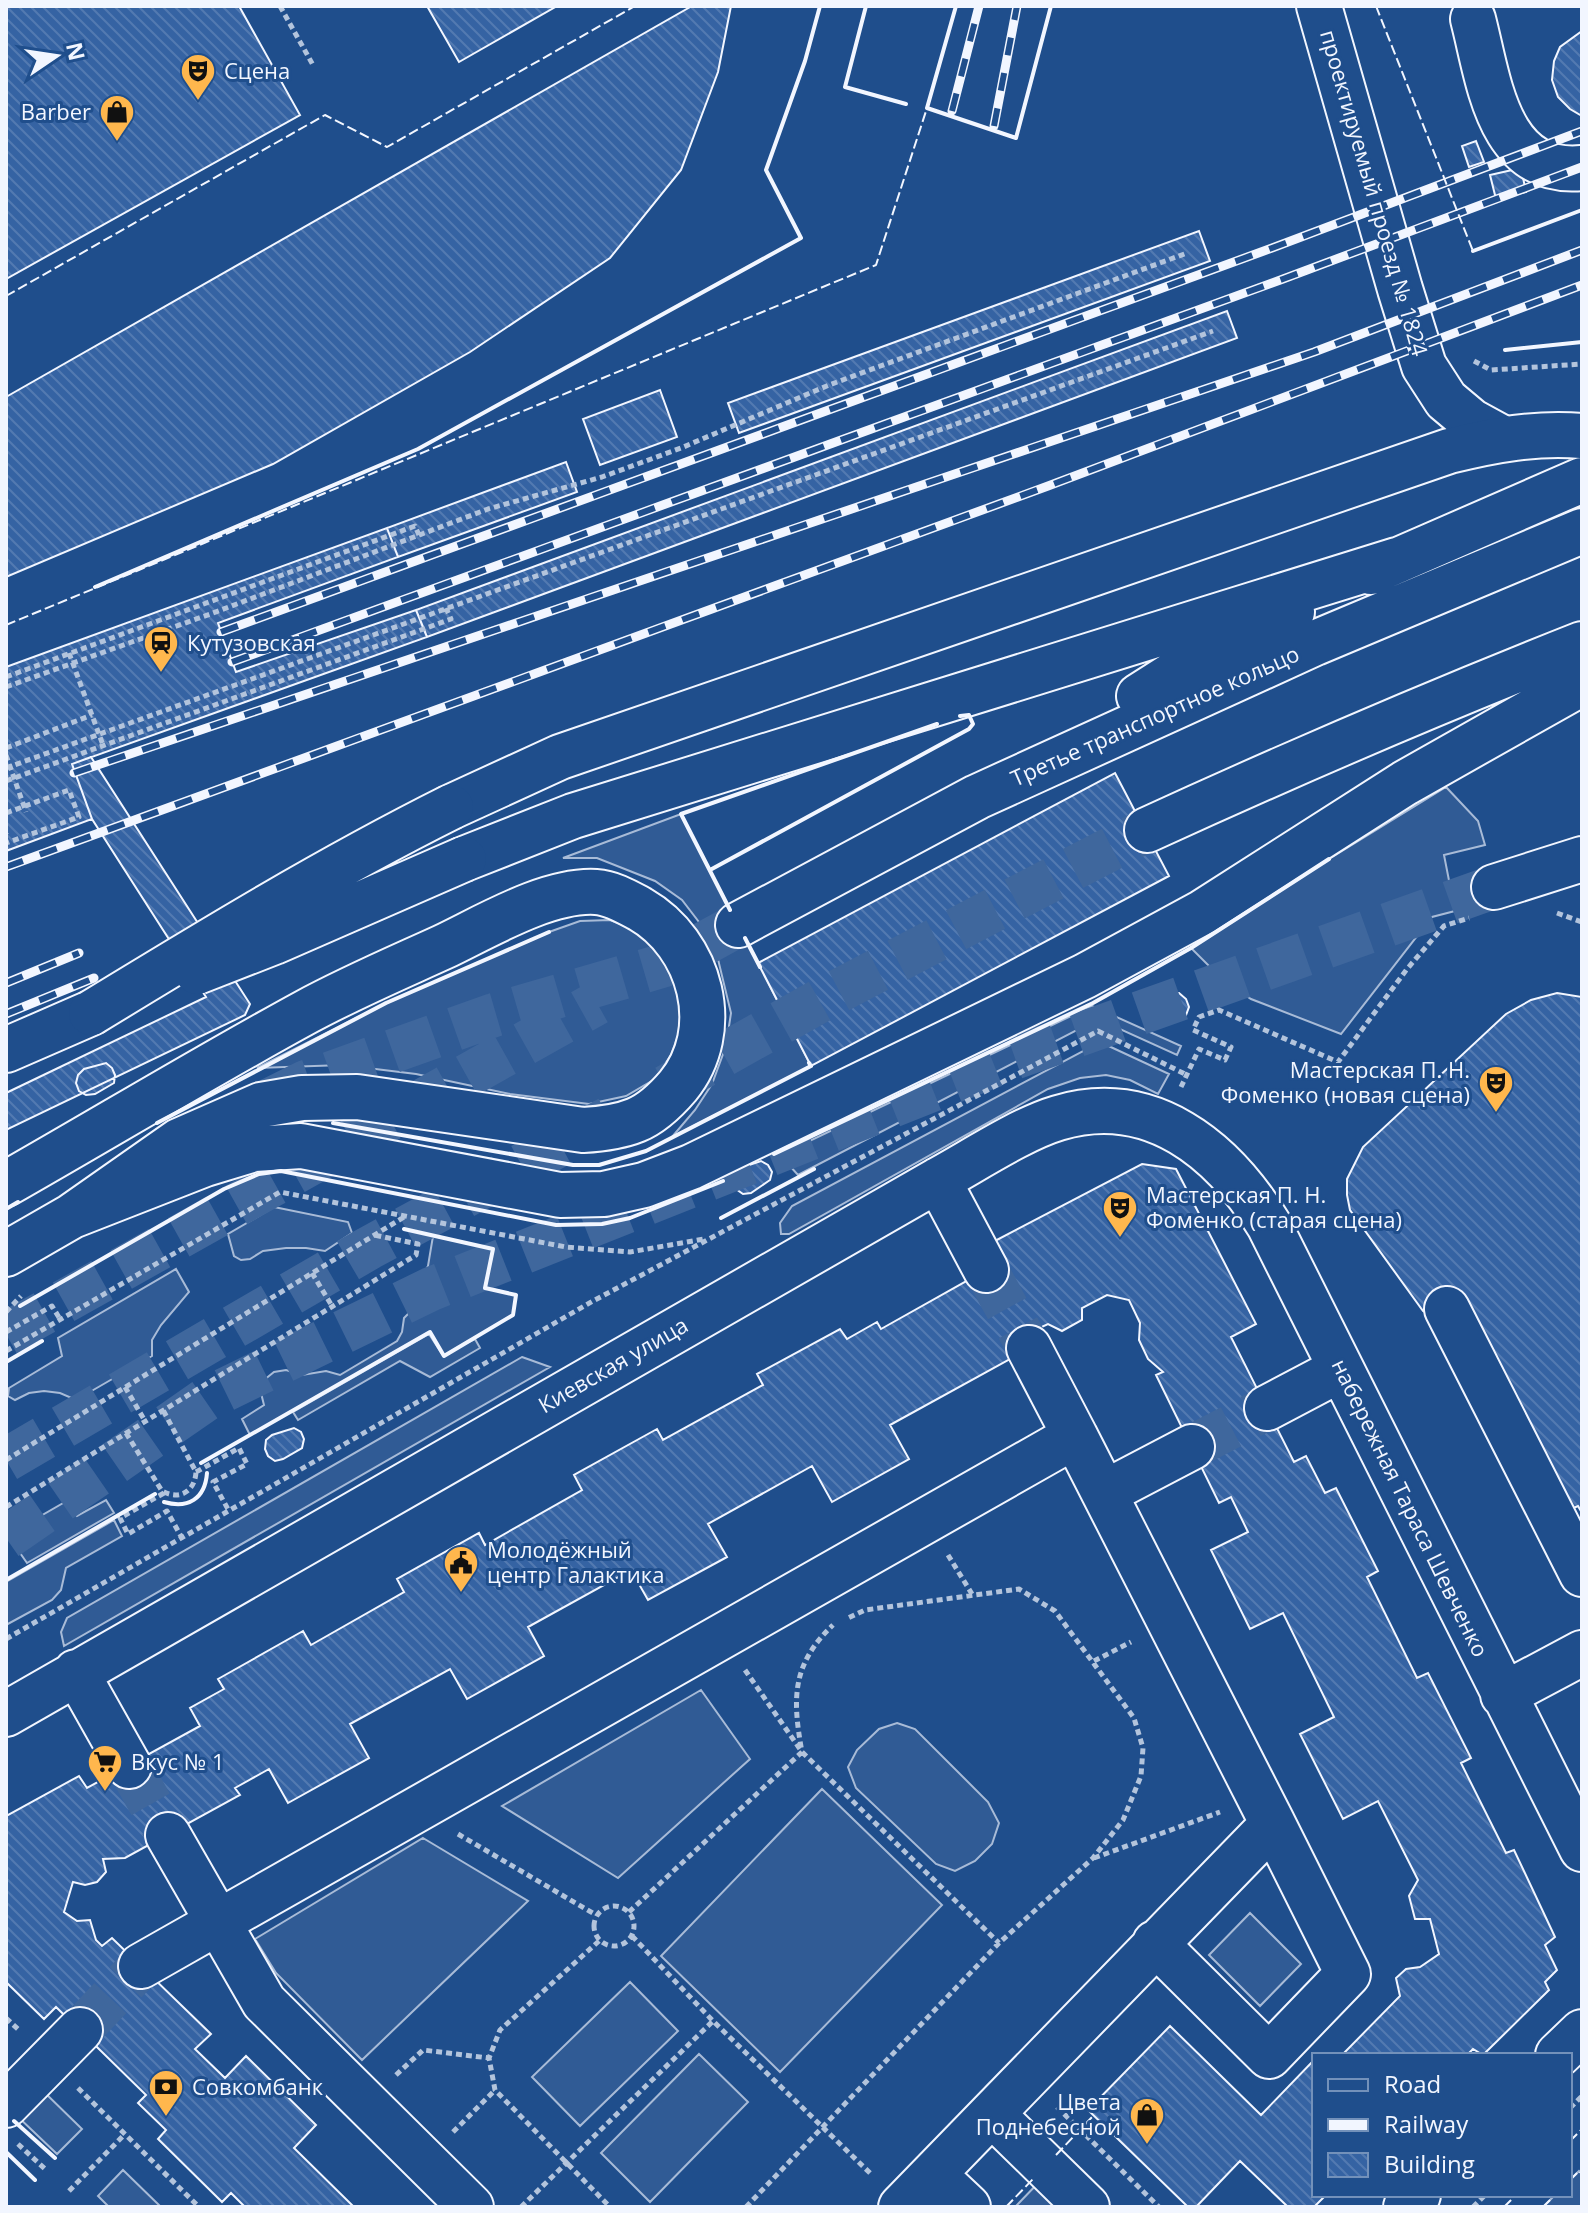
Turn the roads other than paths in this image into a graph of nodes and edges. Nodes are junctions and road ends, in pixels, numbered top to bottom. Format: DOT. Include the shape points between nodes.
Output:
graph roads {
  1 [pos="1319,6"];
  2 [pos="1473,19"];
  3 [pos="1582,168"];
  4 [pos="1582,436"];
  5 [pos="1504,439"];
  6 [pos="1582,480"];
  7 [pos="1582,531"];
  8 [pos="1397,560"];
  9 [pos="1582,644"];
  10 [pos="1582,683"];
  11 [pos="977,797"];
  12 [pos="1147,830"];
  13 [pos="1582,859"];
  14 [pos="1484,902"];
  15 [pos="738,925"];
  16 [pos="91,1013"];
  17 [pos="6,1050"];
  18 [pos="1231,1171"];
  19 [pos="938,1180"];
  20 [pos="6,1184"];
  21 [pos="72,1216"];
  22 [pos="6,1254"];
  23 [pos="986,1270"];
  24 [pos="1447,1309"];
  25 [pos="1029,1348"];
  26 [pos="1341,1369"];
  27 [pos="1267,1408"];
  28 [pos="1075,1436"];
  29 [pos="1192,1447"];
  30 [pos="1106,1492"];
  31 [pos="1582,1574"];
  32 [pos="1582,1653"];
  33 [pos="76,1672"];
  34 [pos="1503,1695"];
  35 [pos="6,1714"];
  36 [pos="129,1766"];
  37 [pos="1266,1810"];
  38 [pos="168,1835"];
  39 [pos="1582,1849"];
  40 [pos="218,1921"];
  41 [pos="1155,1943"];
  42 [pos="141,1966"];
  43 [pos="80,2030"];
  44 [pos="1582,2032"];
  45 [pos="1560,2053"];
  46 [pos="992,2114"];
  47 [pos="11,2123"];
  48 [pos="933,2174"];
  49 [pos="902,2206"];
  50 [pos="471,2207"];
  51 [pos="968,2207"];
  52 [pos="1087,2207"];
  1 -- 5 [label="main road, проектируемый проезд № 1824" via="1424,366 1446,400"];
  2 -- 3 [label="main road" via="1498,114 1517,147 1564,170"];
  4 -- 5 [label="main road"];
  5 -- 16 [label="main road, bridge" via="1449,451 560,757 322,874"];
  6 -- 8 [label="main road"];
  7 -- 11 [label="main road, Третье транспортное кольцо" via="1413,600"];
  8 -- 11 [label="main road" via="1172,675"];
  8 -- 16 [label="main road, bridge" via="573,816"];
  9 -- 12 [label="main road" via="1451,695"];
  10 -- 21 [label="main road" via="1405,783 1203,912 1099,969 644,1185 604,1194 560,1195 301,1146 254,1149"];
  11 -- 15 [label="main road, Третье транспортное кольцо"];
  13 -- 14 [label="main road"];
  16 -- 17 [label="main road"];
  18 -- 19 [label="main road, Киевская улица" via="1165,1124 1119,1110 1091,1110 1055,1119"];
  18 -- 26 [label="main road, набережная Тараса Шевченко" via="1269,1225"];
  19 -- 23 [label="main road"];
  19 -- 33 [label="main road, Киевская улица"];
  20 -- 21 [label="main road" via="308,1011 536,904 596,892 622,899 659,920 685,951 701,986 699,1051 664,1102 638,1119 583,1130 357,1097 261,1105 179,1141"];
  21 -- 22 [label="main road"];
  24 -- 31 [label="main road"];
  25 -- 28 [label="main road"];
  26 -- 27 [label="main road"];
  26 -- 34 [label="main road, набережная Тараса Шевченко"];
  28 -- 30 [label="main road"];
  28 -- 40 [label="main road"];
  29 -- 30 [label="main road"];
  30 -- 37 [label="main road"];
  32 -- 34 [label="main road"];
  33 -- 35 [label="main road, Киевская улица"];
  33 -- 36 [label="main road"];
  34 -- 39 [label="main road, набережная Тараса Шевченко"];
  37 -- 41 [label="main road"];
  37 -- 41 [label="main road" via="1348,1974 1269,2056"];
  38 -- 40 [label="main road"];
  40 -- 42 [label="main road"];
  40 -- 50 [label="main road" via="264,2002"];
  41 -- 46 [label="main road"];
  43 -- 47 [label="main road" via="50,2060"];
  44 -- 45 [label="main road"];
  46 -- 48 [label="main road"];
  46 -- 52 [label="main road"];
  48 -- 49 [label="main road"];
  48 -- 51 [label="main road"];
}
